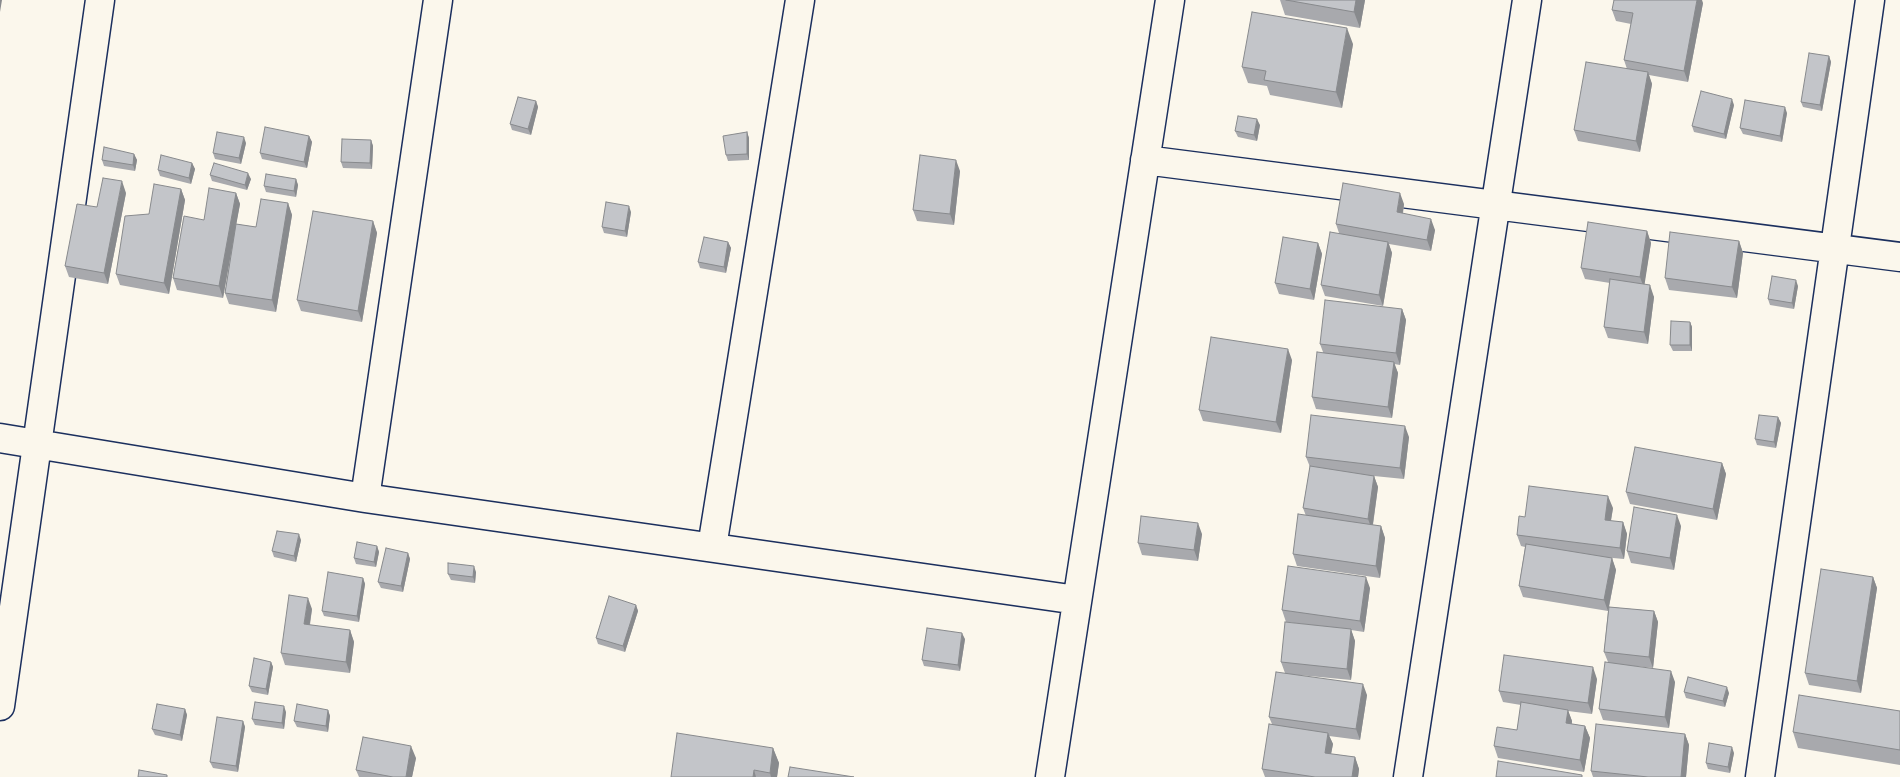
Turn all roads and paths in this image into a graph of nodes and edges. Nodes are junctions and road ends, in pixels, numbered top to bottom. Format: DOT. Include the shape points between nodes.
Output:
graph roads {
  1 [pos="100,0"];
  2 [pos="438,0"];
  3 [pos="800,0"];
  4 [pos="1170,0"];
  5 [pos="1527,0"];
  6 [pos="1870,0"];
  7 [pos="1145,160"];
  8 [pos="1496,205"];
  9 [pos="1835,249"];
  10 [pos="1900,257"];
  11 [pos="0,438"];
  12 [pos="37,442"];
  13 [pos="366,498"];
  14 [pos="712,547"];
  15 [pos="1077,600"];
  16 [pos="0,706"];
  17 [pos="1050,777"];
  18 [pos="1408,777"];
  19 [pos="1760,777"];
  1 -- 12 [label="street"];
  2 -- 13 [label="street"];
  3 -- 14 [label="street"];
  4 -- 7 [label="street"];
  5 -- 8 [label="street"];
  6 -- 9 [label="street"];
  7 -- 8 [label="street"];
  7 -- 15 [label="street"];
  8 -- 9 [label="street"];
  8 -- 18 [label="street"];
  9 -- 10 [label="street"];
  9 -- 19 [label="street"];
  11 -- 12 [label="street"];
  12 -- 13 [label="street"];
  12 -- 16 [label="street"];
  13 -- 14 [label="street"];
  14 -- 15 [label="street"];
  15 -- 17 [label="street"];
}
